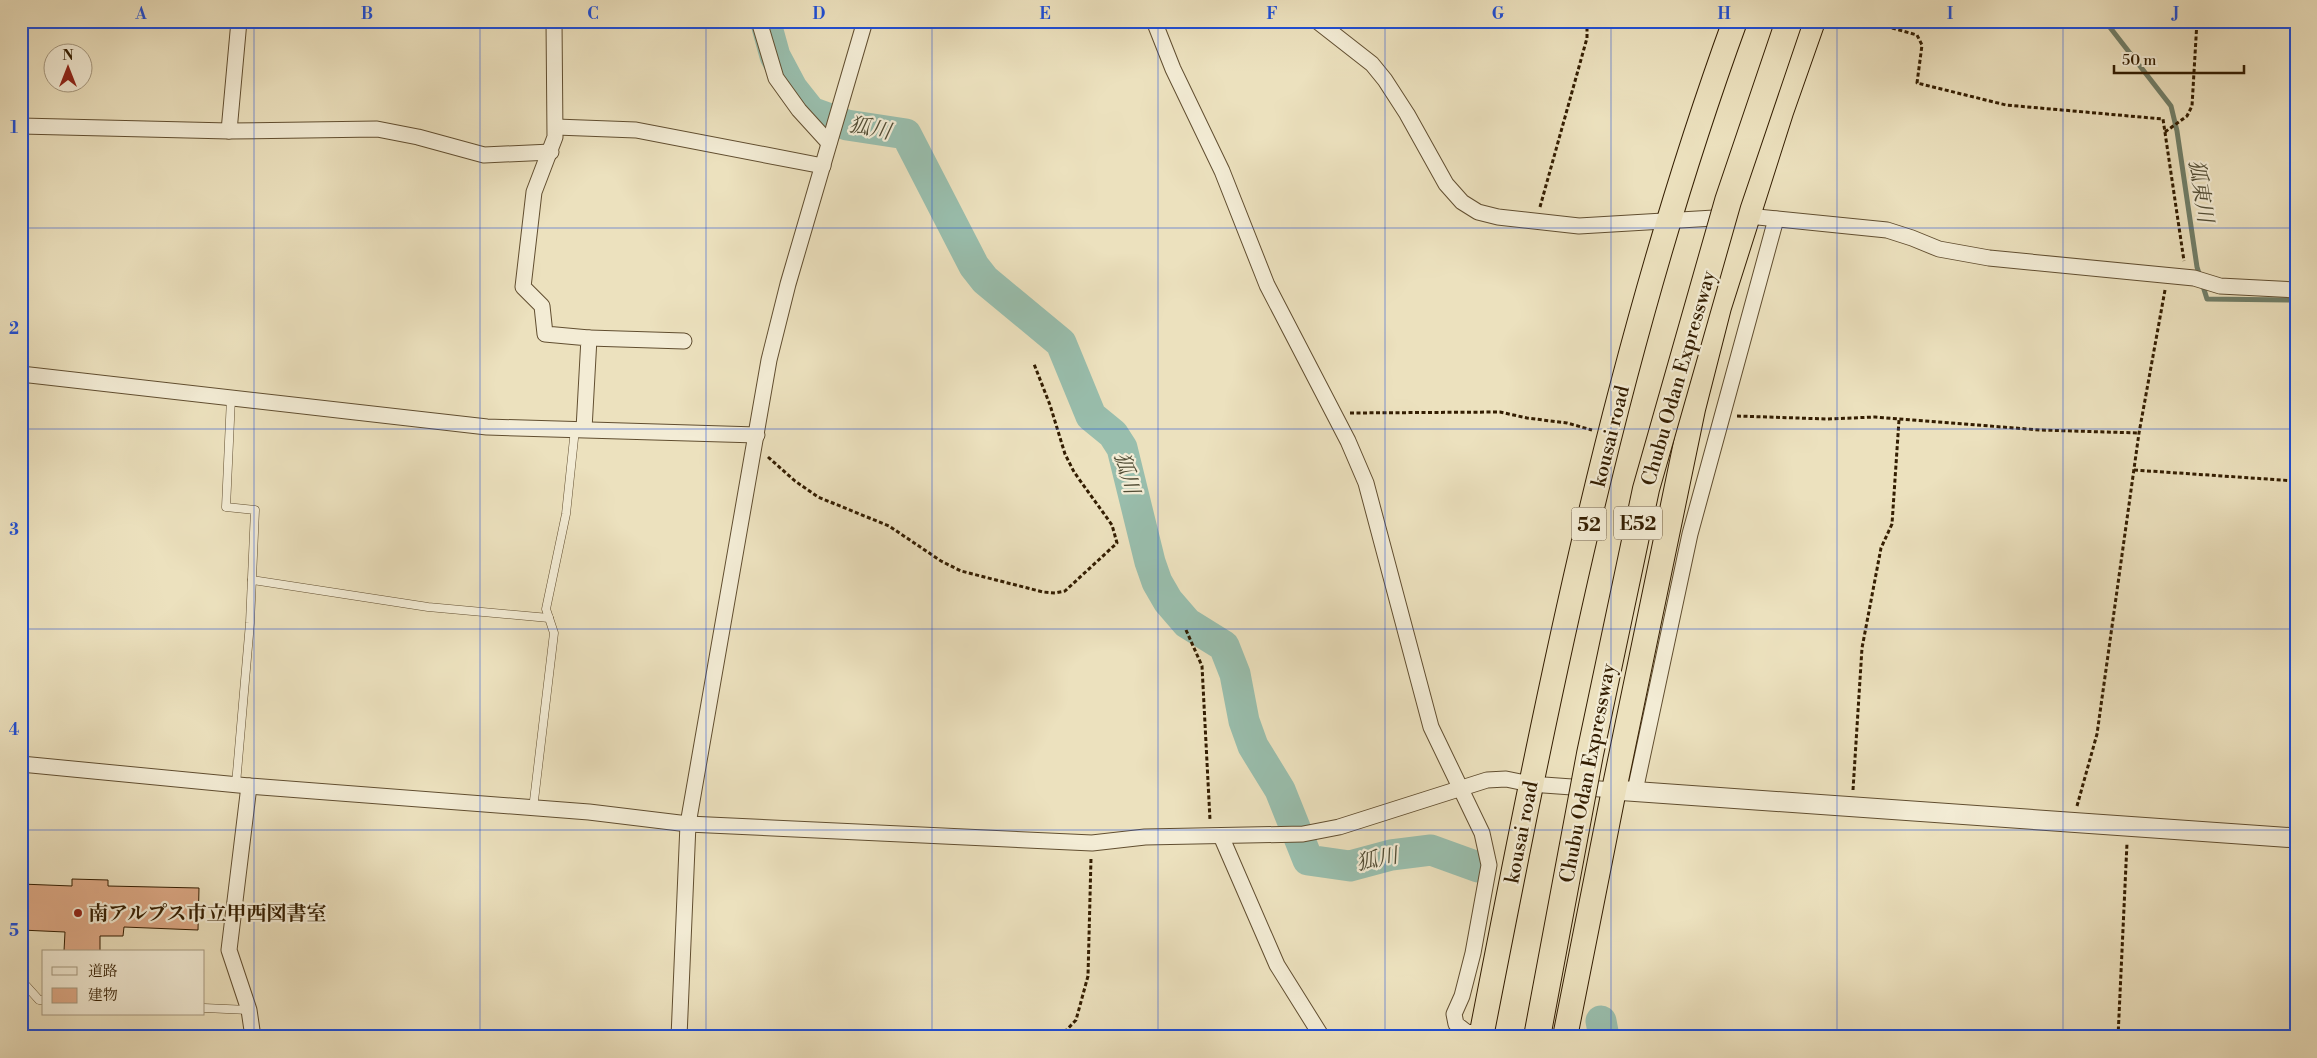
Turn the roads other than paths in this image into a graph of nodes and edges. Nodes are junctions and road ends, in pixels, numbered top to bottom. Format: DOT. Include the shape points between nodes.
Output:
graph roads {
  1 [pos="239,21"];
  2 [pos="554,21"];
  3 [pos="759,21"];
  4 [pos="865,21"];
  5 [pos="1154,21"];
  6 [pos="1317,21"];
  7 [pos="1735,21"];
  8 [pos="1789,21"];
  9 [pos="1813,21"];
  10 [pos="21,126"];
  11 [pos="556,127"];
  12 [pos="229,131"];
  13 [pos="830,142"];
  14 [pos="551,152"];
  15 [pos="823,166"];
  16 [pos="1748,216"];
  17 [pos="1776,219"];
  18 [pos="1668,220"];
  19 [pos="2296,290"];
  20 [pos="589,338"];
  21 [pos="684,341"];
  22 [pos="21,374"];
  23 [pos="231,398"];
  24 [pos="579,429"];
  25 [pos="756,440"];
  26 [pos="252,580"];
  27 [pos="549,618"];
  28 [pos="21,764"];
  29 [pos="1530,784"];
  30 [pos="242,785"];
  31 [pos="1458,788"];
  32 [pos="1624,790"];
  33 [pos="533,808"];
  34 [pos="688,824"];
  35 [pos="1216,836"];
  36 [pos="2296,838"];
  37 [pos="21,980"];
  38 [pos="42,1000"];
  39 [pos="205,1008"];
  40 [pos="249,1010"];
  41 [pos="1481,1036"];
  42 [pos="253,1037"];
  43 [pos="679,1037"];
  44 [pos="1322,1037"];
  45 [pos="1537,1037"];
  46 [pos="1565,1037"];
  1 -- 12 [label="street"];
  2 -- 11 [label="street"];
  3 -- 13 [label="street" via="776,78 799,110"];
  4 -- 13 [label="street"];
  5 -- 31 [label="street" via="1173,69 1222,171 1267,285 1334,413 1366,483 1431,727"];
  6 -- 18 [label="street" via="1372,64 1385,80 1446,184 1462,202 1478,212 1579,226"];
  7 -- 18 [label="highway, kousai road / 52"];
  8 -- 45 [label="highway, Chubu Odan Expressway / E52, bridge" via="1726,210 1646,489 1599,708"];
  9 -- 16 [label="highway"];
  10 -- 12 [label="street"];
  11 -- 14 [label="street"];
  11 -- 15 [label="street" via="636,130"];
  12 -- 14 [label="street" via="377,129 484,155"];
  13 -- 15 [label="street"];
  14 -- 20 [label="street" via="534,192 522,287 542,306 545,334"];
  15 -- 25 [label="street" via="769,360"];
  16 -- 17 [label="street"];
  16 -- 18 [label="street"];
  16 -- 32 [label="highway" via="1719,307 1693,408"];
  17 -- 19 [label="street" via="1887,230 1939,249 1988,258 2190,277 2220,286"];
  17 -- 32 [label="street"];
  18 -- 29 [label="highway, kousai road / 52" via="1610,435"];
  20 -- 21 [label="street"];
  20 -- 24 [label="street"];
  22 -- 23 [label="street"];
  23 -- 24 [label="street" via="487,427"];
  23 -- 26 [label="lane" via="226,507 255,510"];
  24 -- 25 [label="street"];
  24 -- 27 [label="lane" via="566,514 546,609"];
  25 -- 34 [label="street"];
  26 -- 27 [label="lane" via="428,607"];
  26 -- 30 [label="lane"];
  27 -- 33 [label="lane" via="554,633"];
  28 -- 30 [label="street"];
  29 -- 31 [label="street" via="1496,780"];
  29 -- 32 [label="street"];
  29 -- 41 [label="highway, kousai road / 52"];
  30 -- 33 [label="street"];
  30 -- 40 [label="street" via="229,950"];
  31 -- 35 [label="street" via="1339,827 1303,834"];
  31 -- 41 [label="street" via="1482,833 1489,865 1473,953 1454,1014 1456,1024"];
  32 -- 36 [label="street"];
  32 -- 46 [label="highway"];
  33 -- 34 [label="street"];
  34 -- 35 [label="street" via="1092,843 1145,837"];
  34 -- 43 [label="street"];
  35 -- 44 [label="street" via="1277,964"];
  37 -- 38 [label="lane"];
  39 -- 40 [label="lane"];
  40 -- 42 [label="street"];
}
